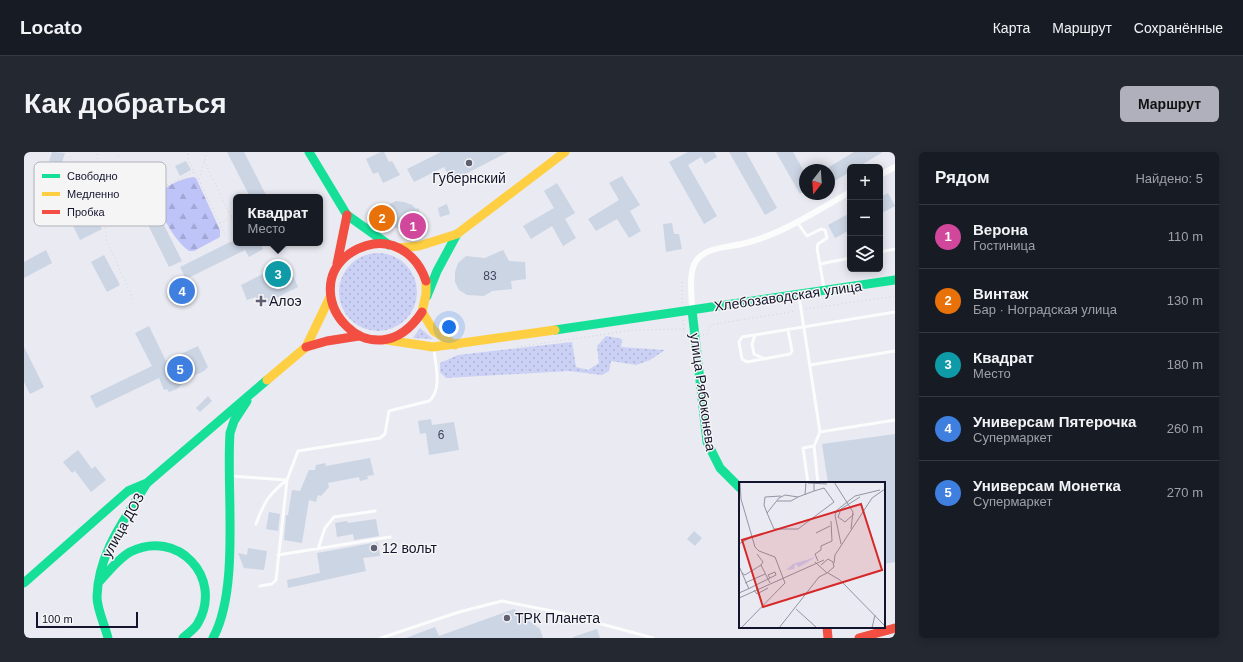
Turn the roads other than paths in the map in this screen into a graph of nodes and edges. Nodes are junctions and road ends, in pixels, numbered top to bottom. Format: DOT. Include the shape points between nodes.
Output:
graph roads {
  1 [pos="309,152"];
  2 [pos="566,152"];
  3 [pos="895,166"];
  4 [pos="883,173"];
  5 [pos="847,194"];
  6 [pos="347,215"];
  7 [pos="796,222"];
  8 [pos="457,234"];
  9 [pos="389,244"];
  10 [pos="398,248"];
  11 [pos="895,249"];
  12 [pos="883,251"];
  13 [pos="847,259"];
  14 [pos="820,264"];
  15 [pos="336,268"];
  16 [pos="895,280"];
  17 [pos="825,290"];
  18 [pos="799,294"];
  19 [pos="330,297"];
  20 [pos="426,297"];
  21 [pos="692,310"];
  22 [pos="422,312"];
  23 [pos="895,312"];
  24 [pos="804,328"];
  25 [pos="788,330"];
  26 [pos="755,335"];
  27 [pos="359,336"];
  28 [pos="387,340"];
  29 [pos="455,345"];
  30 [pos="306,347"];
  31 [pos="433,347"];
  32 [pos="895,351"];
  33 [pos="766,359"];
  34 [pos="810,365"];
  35 [pos="250,395"];
  36 [pos="895,420"];
  37 [pos="820,432"];
  38 [pos="814,446"];
  39 [pos="229,476"];
  40 [pos="287,480"];
  41 [pos="808,482"];
  42 [pos="818,482"];
  43 [pos="147,484"];
  44 [pos="739,487"];
  45 [pos="375,511"];
  46 [pos="256,524"];
  47 [pos="390,537"];
  48 [pos="318,549"];
  49 [pos="278,555"];
  50 [pos="99,582"];
  51 [pos="24,583"];
  52 [pos="260,586"];
  53 [pos="827,628"];
  54 [pos="895,628"];
  55 [pos="108,638"];
  56 [pos="183,638"];
  57 [pos="213,638"];
  58 [pos="380,638"];
  59 [pos="653,638"];
  60 [pos="828,638"];
  61 [pos="859,638"];
  1 -- 6 [label="main road"];
  2 -- 8 [label="main road"];
  3 -- 4 [label="street"];
  5 -- 7 [label="street"];
  6 -- 9 [label="main road"];
  6 -- 15 [label="main road"];
  7 -- 14 [label="lane" via="807,236 821,229 825,230 827,238 818,244 817,248"];
  7 -- 21 [label="street" via="762,238 712,250 701,256 695,262 692,274"];
  8 -- 10 [label="main road" via="419,246"];
  8 -- 20 [label="main road"];
  9 -- 10 [label="main road"];
  9 -- 15 [label="main road" via="359,247 346,256"];
  10 -- 20 [label="main road" via="411,256 420,268 426,282"];
  11 -- 12 [label="lane"];
  13 -- 14 [label="lane"];
  14 -- 17 [label="lane"];
  15 -- 19 [label="main road" via="330,282"];
  16 -- 17 [label="main road, Хлебозаводская улица"];
  17 -- 18 [label="main road, Хлебозаводская улица"];
  18 -- 21 [label="main road, Хлебозаводская улица"];
  18 -- 24 [label="lane"];
  19 -- 27 [label="main road" via="339,321"];
  19 -- 30 [label="main road"];
  20 -- 22 [label="main road"];
  21 -- 29 [label="main road, Хлебозаводская улица"];
  21 -- 44 [label="main road, улица Рябоконева" via="712,458"];
  22 -- 28 [label="main road" via="414,325"];
  22 -- 29 [label="main road" via="434,331"];
  23 -- 24 [label="lane"];
  24 -- 25 [label="lane"];
  24 -- 34 [label="lane"];
  25 -- 26 [label="lane"];
  25 -- 33 [label="lane" via="792,351 790,354"];
  26 -- 33 [label="lane" via="752,344 754,354"];
  26 -- 33 [label="lane" via="742,337 740,340 742,359 747,362"];
  27 -- 28 [label="main road" via="372,340"];
  27 -- 30 [label="main road"];
  28 -- 31 [label="main road"];
  29 -- 31 [label="main road"];
  30 -- 35 [label="main road"];
  31 -- 40 [label="lane" via="437,389 434,397 429,401 389,411 384,434 380,438 298,451"];
  32 -- 34 [label="lane"];
  34 -- 37 [label="lane"];
  35 -- 39 [label="main road" via="230,432"];
  35 -- 43 [label="main road"];
  36 -- 37 [label="lane"];
  37 -- 38 [label="lane"];
  38 -- 41 [label="lane" via="803,448"];
  38 -- 42 [label="lane"];
  39 -- 40 [label="lane"];
  39 -- 57 [label="main road" via="228,582 224,616"];
  40 -- 46 [label="lane" via="272,492 263,505"];
  40 -- 49 [label="lane"];
  43 -- 50 [label="main road, улица ДОЗ" via="113,539 101,565"];
  43 -- 51 [label="main road" via="128,491"];
  45 -- 48 [label="lane" via="334,517 325,528"];
  47 -- 48 [label="lane"];
  48 -- 49 [label="lane"];
  49 -- 52 [label="lane" via="276,580 272,584"];
  50 -- 55 [label="main road, улица ДОЗ" via="97,598"];
  50 -- 56 [label="main road" via="127,554 150,545 171,547 191,559 204,578 207,596 200,622"];
  53 -- 60 [label="main road"];
  54 -- 61 [label="main road"];
  58 -- 59 [label="lane" via="502,601 565,614"];
}
